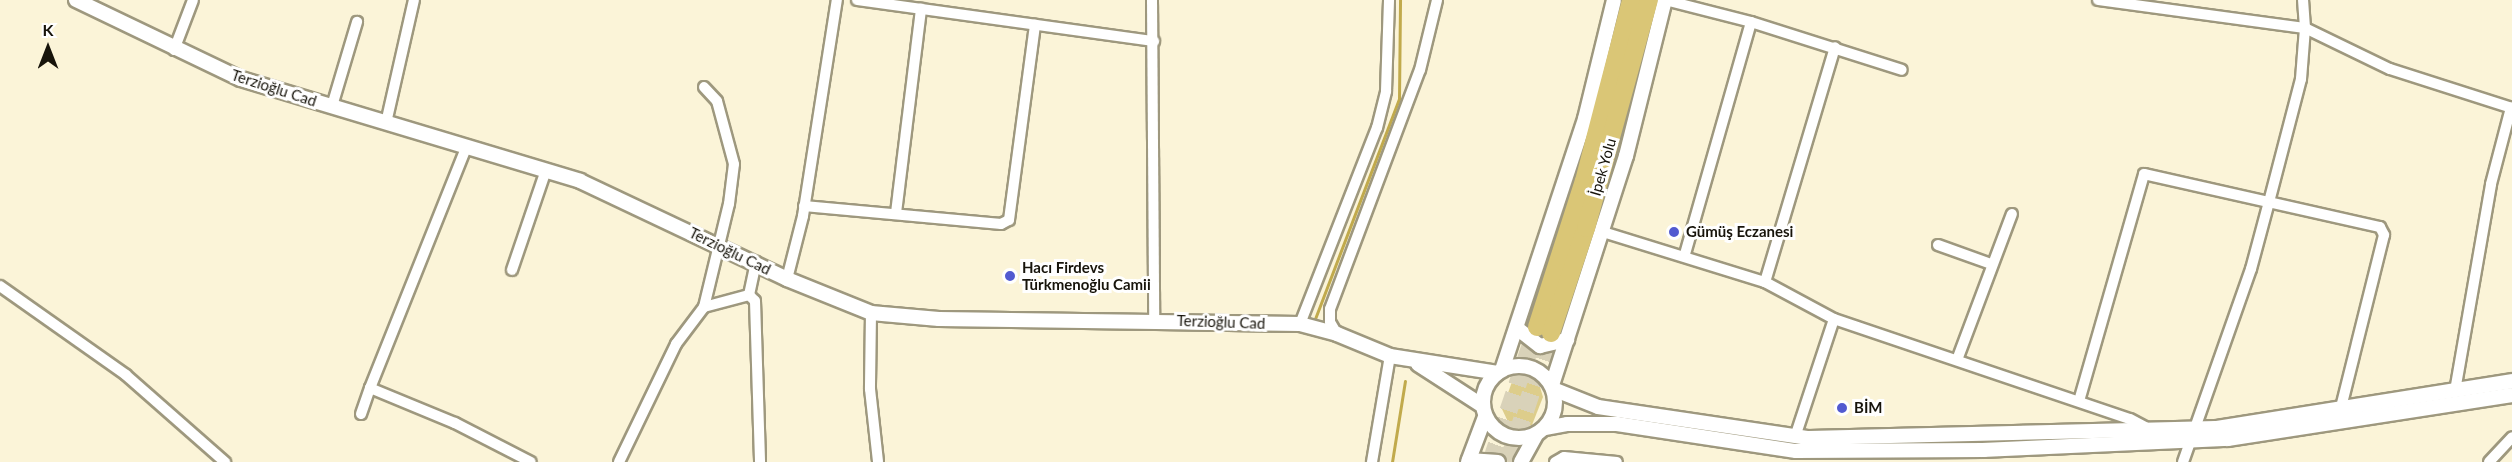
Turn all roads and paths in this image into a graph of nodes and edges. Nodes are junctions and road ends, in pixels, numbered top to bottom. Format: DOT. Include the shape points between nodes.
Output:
graph roads {
  1 [pos="76,0"];
  2 [pos="193,0"];
  3 [pos="414,0"];
  4 [pos="837,0"];
  5 [pos="857,0"];
  6 [pos="1152,0"];
  7 [pos="1389,0"];
  8 [pos="1437,0"];
  9 [pos="1614,0"];
  10 [pos="1631,0"];
  11 [pos="1649,0"];
  12 [pos="1665,0"];
  13 [pos="2098,0"];
  14 [pos="2303,0"];
  15 [pos="921,9"];
  16 [pos="357,22"];
  17 [pos="1751,22"];
  18 [pos="1035,25"];
  19 [pos="2305,28"];
  20 [pos="1154,40"];
  21 [pos="1835,47"];
  22 [pos="174,50"];
  23 [pos="1902,70"];
  24 [pos="704,87"];
  25 [pos="332,106"];
  26 [pos="2512,108"];
  27 [pos="386,123"];
  28 [pos="466,148"];
  29 [pos="546,170"];
  30 [pos="2269,202"];
  31 [pos="804,206"];
  32 [pos="896,213"];
  33 [pos="2012,214"];
  34 [pos="1603,232"];
  35 [pos="1938,245"];
  36 [pos="720,246"];
  37 [pos="1685,254"];
  38 [pos="756,262"];
  39 [pos="1991,264"];
  40 [pos="512,270"];
  41 [pos="787,279"];
  42 [pos="1765,282"];
  43 [pos="0,286"];
  44 [pos="749,295"];
  45 [pos="704,307"];
  46 [pos="872,313"];
  47 [pos="1834,319"];
  48 [pos="1154,320"];
  49 [pos="1300,324"];
  50 [pos="1518,329"];
  51 [pos="1552,333"];
  52 [pos="1337,334"];
  53 [pos="1390,356"];
  54 [pos="1957,360"];
  55 [pos="1413,361"];
  56 [pos="1500,371"];
  57 [pos="2512,381"];
  58 [pos="1553,387"];
  59 [pos="370,388"];
  60 [pos="2455,391"];
  61 [pos="2512,395"];
  62 [pos="2079,401"];
  63 [pos="2341,408"];
  64 [pos="1484,411"];
  65 [pos="361,414"];
  66 [pos="2154,431"];
  67 [pos="1540,432"];
  68 [pos="2190,436"];
  69 [pos="2512,437"];
  70 [pos="1796,450"];
  71 [pos="1984,456"];
  72 [pos="1469,461"];
  73 [pos="225,462"];
  74 [pos="531,462"];
  75 [pos="619,462"];
  76 [pos="760,462"];
  77 [pos="878,462"];
  78 [pos="1372,462"];
  79 [pos="1498,462"];
  80 [pos="1521,462"];
  81 [pos="1555,462"];
  82 [pos="1617,462"];
  83 [pos="2183,462"];
  84 [pos="2489,462"];
  1 -- 22 [label="street, Terzioğlu Cad"];
  2 -- 22 [label="street"];
  3 -- 27 [label="street"];
  4 -- 31 [label="street"];
  5 -- 15 [label="street"];
  6 -- 20 [label="street"];
  7 -- 49 [label="street" via="1386,91 1377,128"];
  8 -- 52 [label="street" via="1405,112 1330,309 1330,322"];
  9 -- 50 [label="street" via="1585,119"];
  10 -- 51 [label="highway, İpek Yolu" via="1584,181"];
  11 -- 51 [label="highway, İpek Yolu" via="1586,228"];
  12 -- 17 [label="street"];
  12 -- 34 [label="street" via="1644,96"];
  13 -- 19 [label="street"];
  14 -- 19 [label="street"];
  15 -- 18 [label="street"];
  15 -- 32 [label="street"];
  16 -- 25 [label="street"];
  17 -- 21 [label="street"];
  17 -- 37 [label="street"];
  18 -- 20 [label="street"];
  18 -- 32 [label="street" via="1009,220 1001,224"];
  19 -- 26 [label="street" via="2390,69"];
  19 -- 30 [label="street" via="2301,79"];
  20 -- 48 [label="street"];
  21 -- 23 [label="street"];
  21 -- 42 [label="street"];
  22 -- 25 [label="street, Terzioğlu Cad" via="241,79"];
  24 -- 36 [label="street" via="717,101 734,164"];
  25 -- 27 [label="street, Terzioğlu Cad"];
  26 -- 60 [label="street" via="2491,183"];
  27 -- 28 [label="street, Terzioğlu Cad"];
  28 -- 29 [label="street, Terzioğlu Cad"];
  28 -- 59 [label="street"];
  29 -- 36 [label="street, Terzioğlu Cad" via="580,181"];
  29 -- 40 [label="street"];
  30 -- 62 [label="street" via="2144,174"];
  30 -- 63 [label="street" via="2380,227 2384,235"];
  30 -- 68 [label="street" via="2251,269"];
  31 -- 32 [label="street"];
  31 -- 41 [label="street"];
  33 -- 39 [label="street"];
  34 -- 37 [label="street"];
  34 -- 51 [label="street"];
  35 -- 39 [label="street"];
  36 -- 38 [label="street, Terzioğlu Cad"];
  36 -- 45 [label="street"];
  37 -- 42 [label="street"];
  38 -- 41 [label="street, Terzioğlu Cad"];
  38 -- 44 [label="street"];
  39 -- 54 [label="street"];
  41 -- 46 [label="street, Terzioğlu Cad"];
  42 -- 47 [label="street"];
  43 -- 73 [label="street" via="126,375"];
  44 -- 45 [label="street"];
  44 -- 76 [label="street" via="755,301"];
  45 -- 75 [label="street" via="676,344"];
  46 -- 48 [label="street, Terzioğlu Cad" via="939,319"];
  46 -- 77 [label="street" via="870,389"];
  47 -- 54 [label="street"];
  47 -- 70 [label="street"];
  48 -- 49 [label="street, Terzioğlu Cad"];
  49 -- 52 [label="street, Terzioğlu Cad"];
  50 -- 51 [label="street" via="1540,346"];
  50 -- 56 [label="street"];
  51 -- 58 [label="street"];
  52 -- 53 [label="street, Terzioğlu Cad"];
  53 -- 55 [label="street, Terzioğlu Cad"];
  53 -- 78 [label="street"];
  54 -- 62 [label="street"];
  55 -- 56 [label="street, Terzioğlu Cad"];
  55 -- 64 [label="street, Terzioğlu Cad"];
  56 -- 58 [label="street" via="1513,366 1536,370"];
  56 -- 64 [label="street" via="1486,387"];
  57 -- 60 [label="street"];
  58 -- 67 [label="street" via="1555,410"];
  58 -- 70 [label="street" via="1598,407"];
  59 -- 65 [label="street"];
  59 -- 74 [label="street" via="455,423"];
  60 -- 63 [label="street"];
  61 -- 68 [label="street" via="2228,440"];
  62 -- 66 [label="street"];
  63 -- 68 [label="street"];
  64 -- 67 [label="street" via="1501,434 1512,438"];
  64 -- 72 [label="street"];
  66 -- 68 [label="street"];
  66 -- 70 [label="street"];
  67 -- 70 [label="street" via="1567,424 1617,424"];
  67 -- 80 [label="street"];
  68 -- 71 [label="street"];
  68 -- 83 [label="street"];
  69 -- 84 [label="street"];
  70 -- 71 [label="street"];
  72 -- 79 [label="street"];
  81 -- 82 [label="street" via="1564,457"];
}
